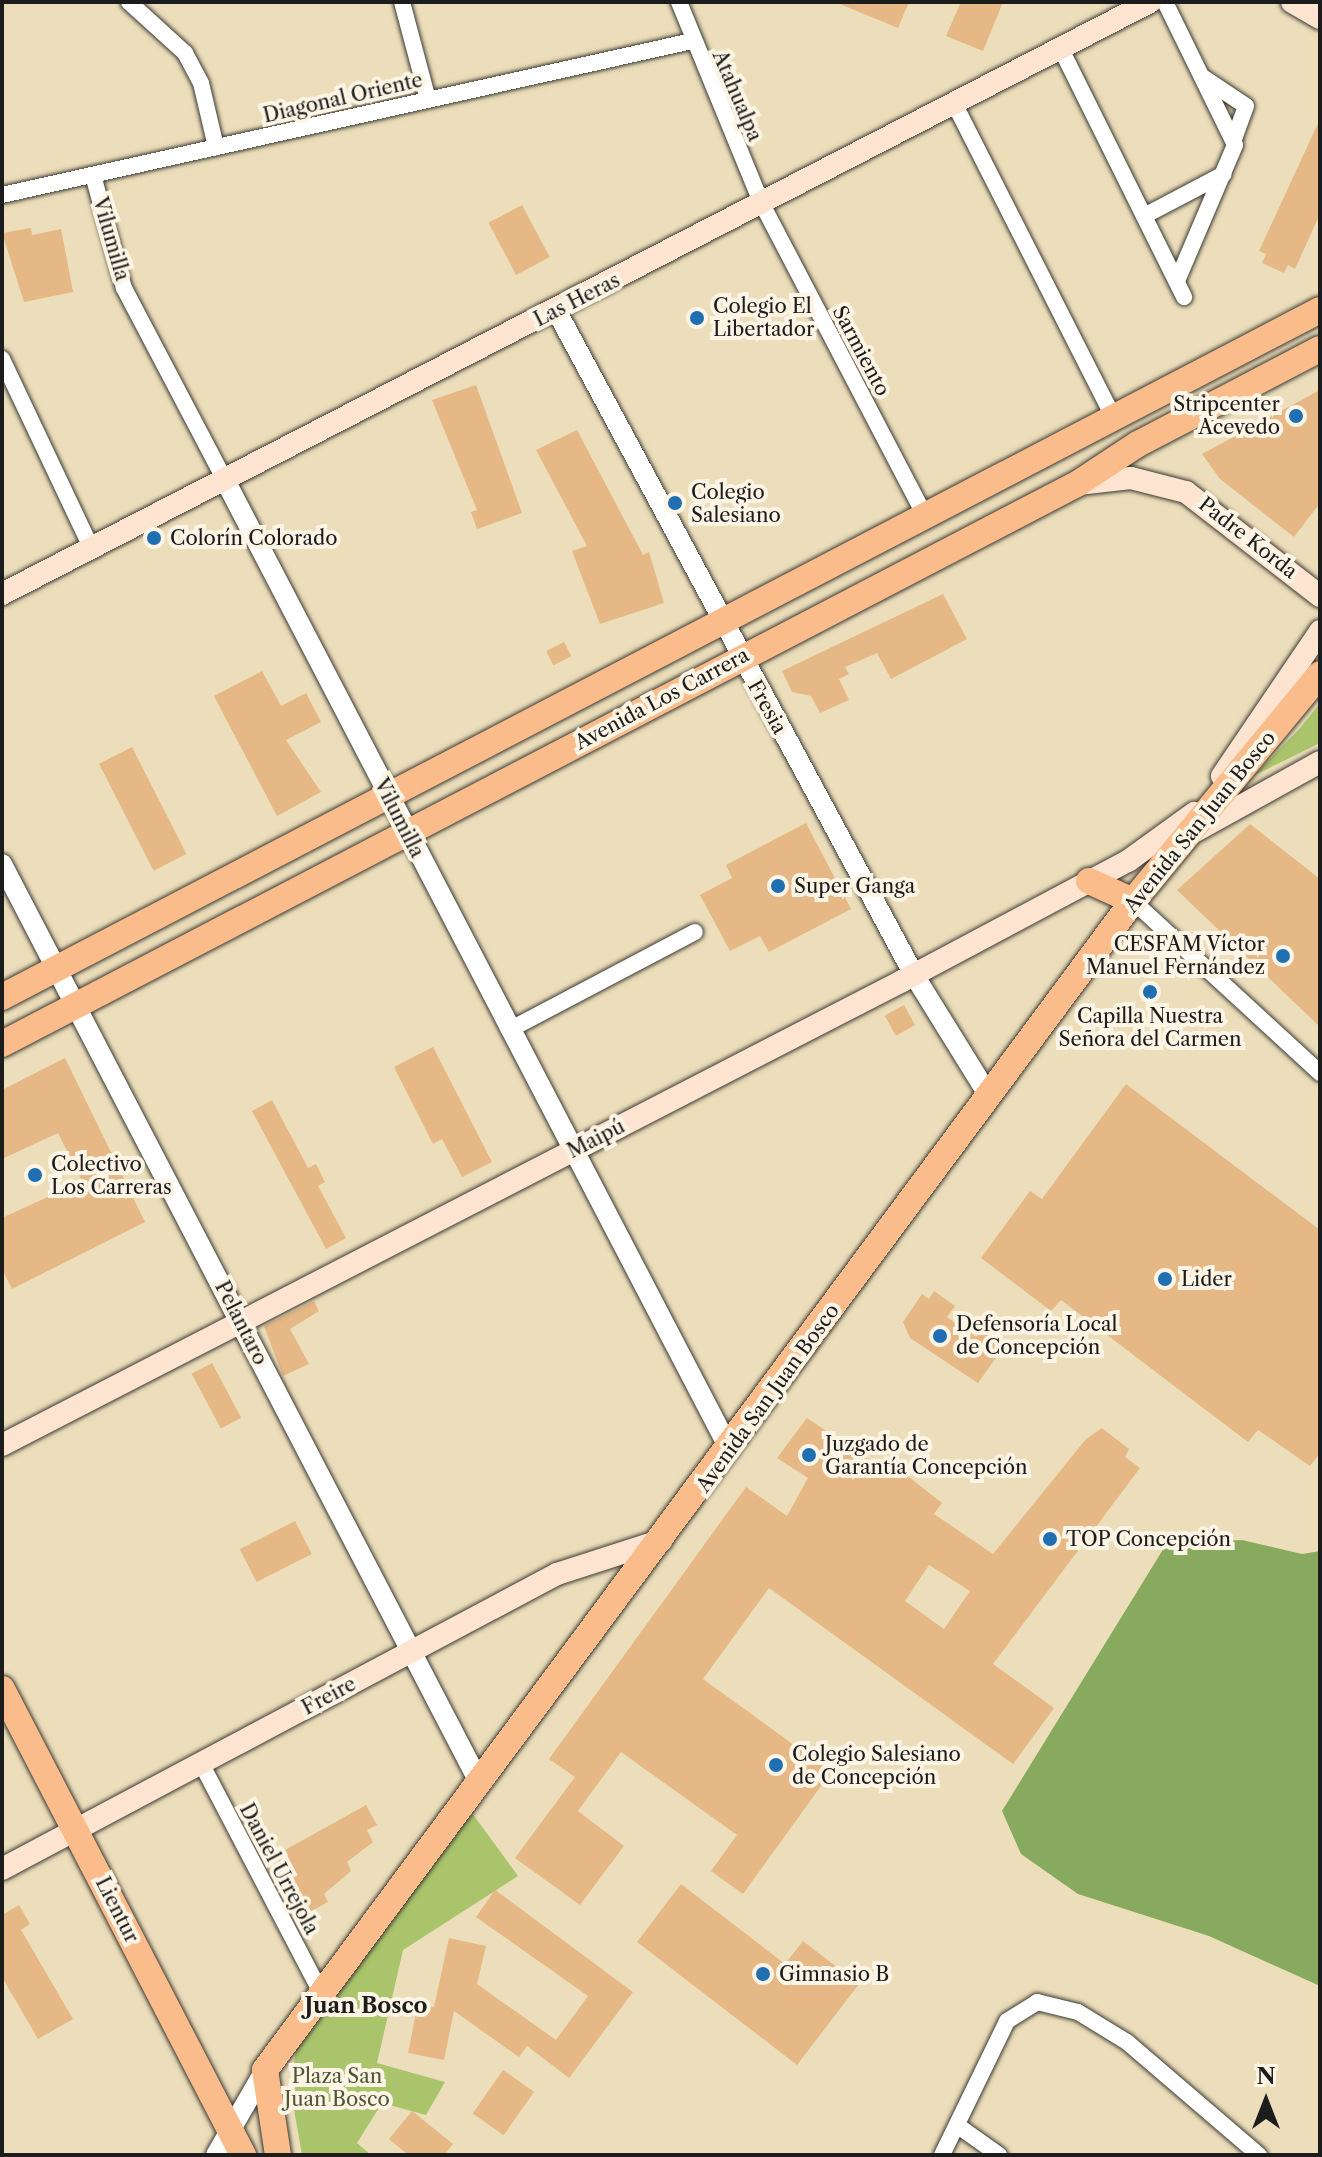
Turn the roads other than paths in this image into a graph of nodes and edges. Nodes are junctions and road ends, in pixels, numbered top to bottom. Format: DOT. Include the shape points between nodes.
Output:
graph roads {
  1 [pos="129,2"];
  2 [pos="402,2"];
  3 [pos="679,2"];
  4 [pos="1150,2"];
  5 [pos="1165,2"];
  6 [pos="1292,2"];
  7 [pos="1320,18"];
  8 [pos="692,41"];
  9 [pos="1061,49"];
  10 [pos="1203,77"];
  11 [pos="428,100"];
  12 [pos="954,103"];
  13 [pos="1234,139"];
  14 [pos="216,147"];
  15 [pos="1224,174"];
  16 [pos="93,175"];
  17 [pos="2,195"];
  18 [pos="762,204"];
  19 [pos="1144,216"];
  20 [pos="1177,281"];
  21 [pos="1184,297"];
  22 [pos="556,310"];
  23 [pos="1320,310"];
  24 [pos="1320,349"];
  25 [pos="2,359"];
  26 [pos="1320,366"];
  27 [pos="1114,418"];
  28 [pos="226,482"];
  29 [pos="1090,482"];
  30 [pos="925,516"];
  31 [pos="92,549"];
  32 [pos="2,594"];
  33 [pos="1320,596"];
  34 [pos="723,624"];
  35 [pos="1320,631"];
  36 [pos="741,658"];
  37 [pos="1320,674"];
  38 [pos="1320,762"];
  39 [pos="389,798"];
  40 [pos="1186,829"];
  41 [pos="407,833"];
  42 [pos="2,864"];
  43 [pos="1089,881"];
  44 [pos="1133,901"];
  45 [pos="695,932"];
  46 [pos="57,969"];
  47 [pos="914,975"];
  48 [pos="2,997"];
  49 [pos="76,1006"];
  50 [pos="509,1030"];
  51 [pos="2,1044"];
  52 [pos="1320,1073"];
  53 [pos="989,1096"];
  54 [pos="573,1151"];
  55 [pos="239,1321"];
  56 [pos="2,1445"];
  57 [pos="730,1450"];
  58 [pos="662,1539"];
  59 [pos="411,1653"];
  60 [pos="2,1689"];
  61 [pos="201,1763"];
  62 [pos="479,1782"];
  63 [pos="76,1830"];
  64 [pos="2,1869"];
  65 [pos="321,1993"];
  66 [pos="265,2070"];
  67 [pos="961,2128"];
  68 [pos="236,2143"];
  69 [pos="216,2155"];
  70 [pos="278,2155"];
  71 [pos="942,2155"];
  72 [pos="999,2155"];
  73 [pos="1259,2155"];
  1 -- 14 [label="street" via="185,53 201,83"];
  2 -- 11 [label="street"];
  3 -- 8 [label="street, Atahualpa"];
  4 -- 9 [label="main road, Las Heras"];
  5 -- 10 [label="street"];
  6 -- 7 [label="main road"];
  8 -- 11 [label="street, Diagonal Oriente"];
  8 -- 18 [label="street, Atahualpa"];
  9 -- 12 [label="main road, Las Heras"];
  9 -- 19 [label="street"];
  10 -- 13 [label="street"];
  10 -- 13 [label="street" via="1246,106"];
  11 -- 14 [label="street, Diagonal Oriente"];
  12 -- 18 [label="main road, Las Heras"];
  12 -- 27 [label="street"];
  13 -- 15 [label="street"];
  14 -- 16 [label="street, Diagonal Oriente"];
  15 -- 19 [label="street"];
  15 -- 20 [label="street"];
  16 -- 17 [label="street, Diagonal Oriente"];
  16 -- 28 [label="street, Vilumilla" via="124,288"];
  18 -- 22 [label="main road, Las Heras"];
  18 -- 30 [label="street, Sarmiento"];
  19 -- 20 [label="street"];
  20 -- 21 [label="street"];
  22 -- 28 [label="main road, Las Heras"];
  22 -- 34 [label="street, Fresia"];
  23 -- 27 [label="main road, Avenida Los Carrera"];
  24 -- 29 [label="main road, Avenida Los Carrera" via="1138,444"];
  25 -- 31 [label="street"];
  26 -- 29 [label="main road"];
  27 -- 30 [label="main road, Avenida Los Carrera"];
  28 -- 31 [label="main road, Las Heras"];
  28 -- 39 [label="street, Vilumilla"];
  29 -- 33 [label="main road, Padre Korda" via="1150,481 1202,501"];
  29 -- 36 [label="main road, Avenida Los Carrera"];
  30 -- 34 [label="main road, Avenida Los Carrera"];
  31 -- 32 [label="main road, Las Heras"];
  34 -- 36 [label="street, Fresia"];
  34 -- 39 [label="main road, Avenida Los Carrera"];
  35 -- 40 [label="main road, Avenida San Juan Bosco"];
  36 -- 41 [label="main road, Avenida Los Carrera"];
  36 -- 47 [label="street, Fresia"];
  37 -- 40 [label="main road, Avenida San Juan Bosco"];
  38 -- 40 [label="main road, Maipú"];
  39 -- 41 [label="street, Vilumilla"];
  39 -- 46 [label="main road, Avenida Los Carrera"];
  40 -- 43 [label="main road, Maipú"];
  40 -- 44 [label="main road, Avenida San Juan Bosco"];
  41 -- 49 [label="main road, Avenida Los Carrera"];
  41 -- 50 [label="street, Vilumilla"];
  42 -- 46 [label="street, Pelantaro"];
  43 -- 44 [label="main road"];
  43 -- 47 [label="main road, Maipú"];
  44 -- 52 [label="street"];
  44 -- 53 [label="main road, Avenida San Juan Bosco"];
  45 -- 50 [label="street"];
  46 -- 48 [label="main road, Avenida Los Carrera"];
  46 -- 49 [label="street, Pelantaro"];
  47 -- 53 [label="street, Fresia"];
  47 -- 54 [label="main road, Maipú"];
  49 -- 51 [label="main road, Avenida Los Carrera"];
  49 -- 55 [label="street, Pelantaro"];
  50 -- 54 [label="street, Vilumilla"];
  53 -- 57 [label="main road, Avenida San Juan Bosco"];
  54 -- 55 [label="main road, Maipú"];
  54 -- 57 [label="street, Vilumilla"];
  55 -- 56 [label="main road, Maipú"];
  55 -- 59 [label="street, Pelantaro"];
  57 -- 58 [label="main road, Avenida San Juan Bosco"];
  58 -- 59 [label="main road, Freire" via="568,1570"];
  58 -- 62 [label="main road, Avenida San Juan Bosco"];
  59 -- 61 [label="main road, Freire"];
  59 -- 62 [label="street, Pelantaro"];
  60 -- 63 [label="main road, Lientur"];
  61 -- 63 [label="main road, Freire"];
  61 -- 65 [label="street, Daniel Urrejola"];
  62 -- 65 [label="main road, Avenida San Juan Bosco"];
  63 -- 64 [label="main road, Freire"];
  63 -- 68 [label="main road, Lientur"];
  65 -- 66 [label="main road, Avenida San Juan Bosco"];
  66 -- 68 [label="street, Avenida San Juan Bosco"];
  66 -- 70 [label="main road"];
  67 -- 71 [label="street"];
  67 -- 72 [label="street"];
  67 -- 73 [label="street" via="1007,2021 1026,2005 1048,2003 1127,2042"];
  68 -- 69 [label="street, Avenida San Juan Bosco"];
}
